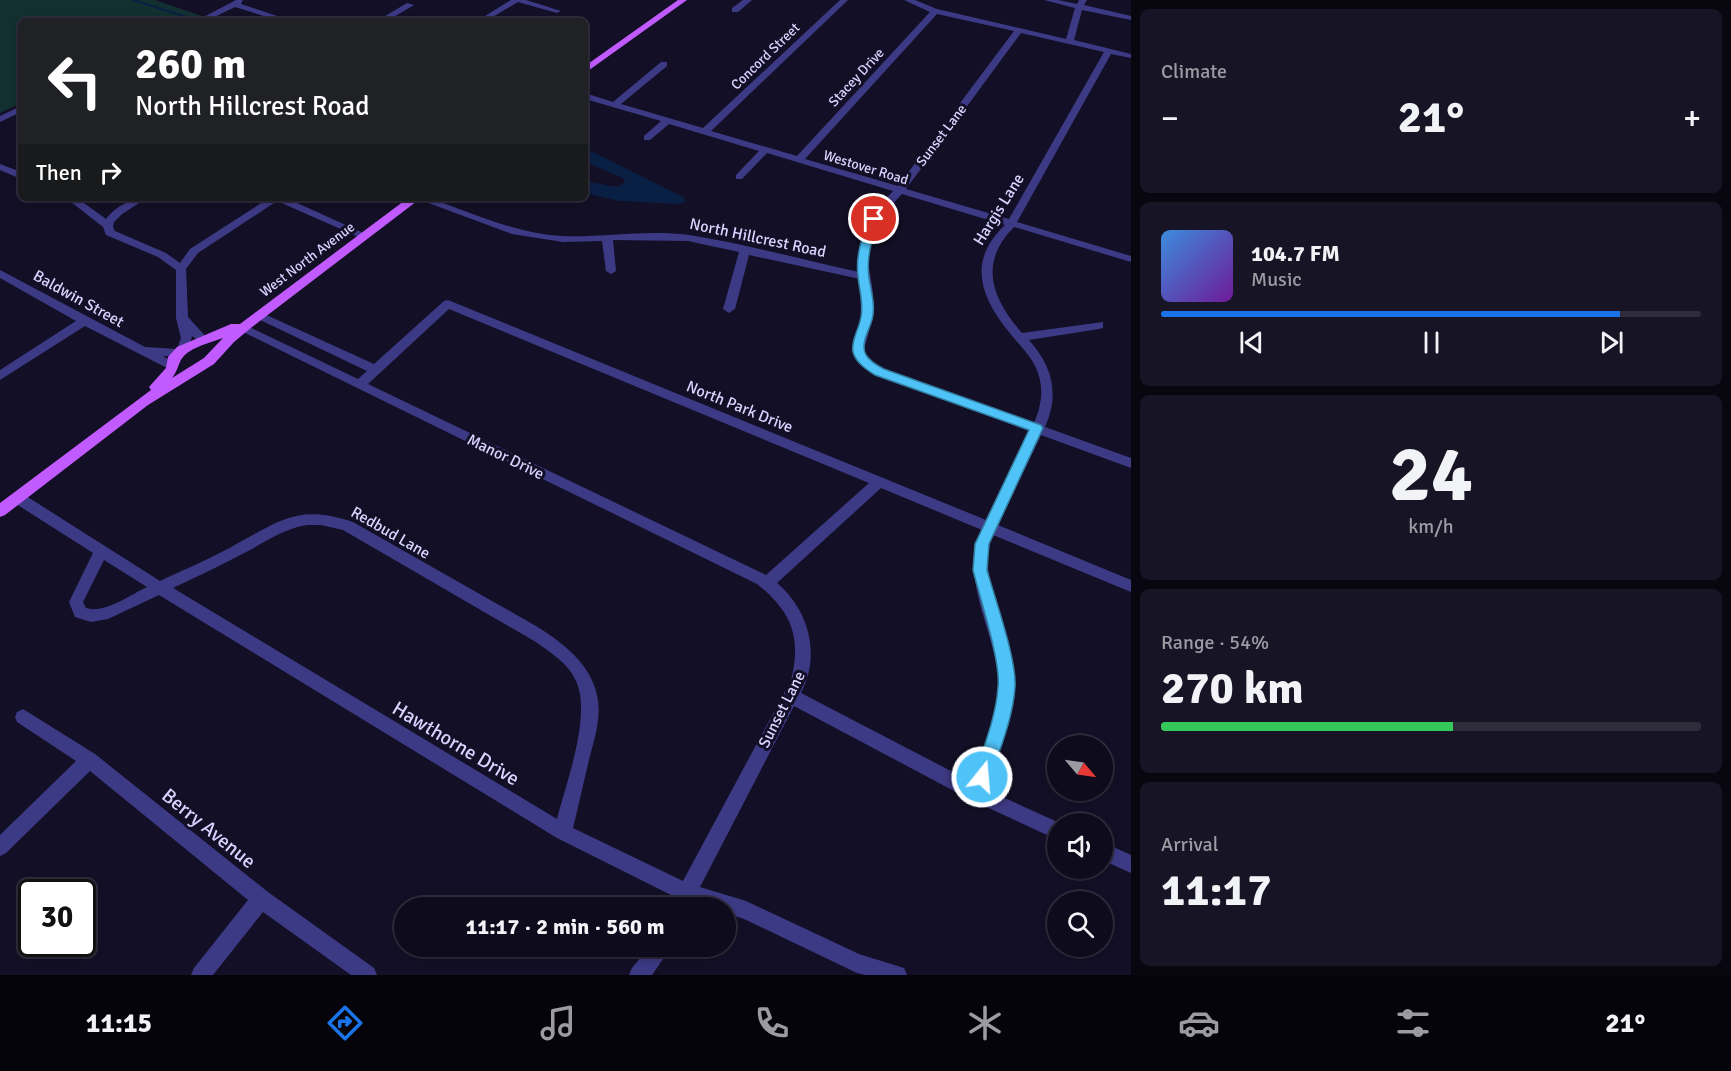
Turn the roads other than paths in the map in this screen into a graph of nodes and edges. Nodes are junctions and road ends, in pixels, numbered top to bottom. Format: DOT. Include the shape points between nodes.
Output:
graph roads {
  1 [pos="393,0"];
  2 [pos="517,0"];
  3 [pos="682,0"];
  4 [pos="748,0"];
  5 [pos="844,0"];
  6 [pos="908,0"];
  7 [pos="1048,0"];
  8 [pos="238,2"];
  9 [pos="1081,3"];
  10 [pos="735,10"];
  11 [pos="556,11"];
  12 [pos="935,11"];
  13 [pos="206,18"];
  14 [pos="280,18"];
  15 [pos="386,18"];
  16 [pos="486,18"];
  17 [pos="1131,18"];
  18 [pos="1018,31"];
  19 [pos="1069,43"];
  20 [pos="1108,51"];
  21 [pos="1131,56"];
  22 [pos="664,64"];
  23 [pos="588,69"];
  24 [pos="588,95"];
  25 [pos="616,104"];
  26 [pos="18,110"];
  27 [pos="0,119"];
  28 [pos="668,120"];
  29 [pos="705,132"];
  30 [pos="647,138"];
  31 [pos="765,150"];
  32 [pos="798,161"];
  33 [pos="0,167"];
  34 [pos="18,175"];
  35 [pos="739,177"];
  36 [pos="899,191"];
  37 [pos="75,201"];
  38 [pos="137,201"];
  39 [pos="272,201"];
  40 [pos="284,201"];
  41 [pos="411,201"];
  42 [pos="428,201"];
  43 [pos="1011,224"];
  44 [pos="107,225"];
  45 [pos="365,236"];
  46 [pos="608,237"];
  47 [pos="194,251"];
  48 [pos="745,251"];
  49 [pos="162,255"];
  50 [pos="1131,259"];
  51 [pos="181,268"];
  52 [pos="611,271"];
  53 [pos="1,275"];
  54 [pos="863,276"];
  55 [pos="729,309"];
  56 [pos="183,318"];
  57 [pos="84,321"];
  58 [pos="250,323"];
  59 [pos="1099,325"];
  60 [pos="1020,337"];
  61 [pos="205,339"];
  62 [pos="221,347"];
  63 [pos="143,351"];
  64 [pos="180,352"];
  65 [pos="171,367"];
  66 [pos="376,370"];
  67 [pos="186,374"];
  68 [pos="0,376"];
  69 [pos="359,385"];
  70 [pos="143,402"];
  71 [pos="1037,428"];
  72 [pos="1131,463"];
  73 [pos="879,481"];
  74 [pos="18,498"];
  75 [pos="0,511"];
  76 [pos="990,526"];
  77 [pos="101,552"];
  78 [pos="767,584"];
  79 [pos="1131,586"];
  80 [pos="160,588"];
  81 [pos="790,695"];
  82 [pos="23,717"];
  83 [pos="89,760"];
  84 [pos="977,794"];
  85 [pos="1047,826"];
  86 [pos="563,832"];
  87 [pos="0,847"];
  88 [pos="1113,856"];
  89 [pos="1131,864"];
  90 [pos="677,897"];
  91 [pos="684,897"];
  92 [pos="261,899"];
  93 [pos="736,908"];
  94 [pos="654,957"];
  95 [pos="201,975"];
  96 [pos="367,975"];
  97 [pos="639,975"];
  98 [pos="897,975"];
  1 -- 15 [label="street" via="410,5"];
  2 -- 11 [label="street"];
  2 -- 16 [label="street"];
  3 -- 23 [label="main road"];
  4 -- 10 [label="street"];
  5 -- 29 [label="street, Concord Street"];
  6 -- 12 [label="street"];
  7 -- 9 [label="street"];
  8 -- 13 [label="street"];
  8 -- 14 [label="street"];
  9 -- 17 [label="street"];
  9 -- 19 [label="street"];
  12 -- 18 [label="street"];
  12 -- 32 [label="street, Stacey Drive"];
  18 -- 19 [label="street"];
  18 -- 36 [label="street, Sunset Lane"];
  19 -- 20 [label="street"];
  20 -- 21 [label="street"];
  20 -- 43 [label="street, Hargis Lane"];
  22 -- 25 [label="street"];
  24 -- 25 [label="street, Westover Road"];
  25 -- 28 [label="street, Westover Road"];
  26 -- 27 [label="street"];
  28 -- 29 [label="street, Westover Road"];
  28 -- 30 [label="street"];
  29 -- 31 [label="street, Westover Road"];
  31 -- 32 [label="street, Westover Road"];
  31 -- 35 [label="street"];
  32 -- 36 [label="street, Westover Road"];
  33 -- 34 [label="street"];
  36 -- 43 [label="street, Westover Road"];
  36 -- 54 [label="street, Sunset Lane" via="868,231"];
  37 -- 44 [label="street"];
  38 -- 44 [label="street" via="112,217"];
  39 -- 47 [label="street"];
  40 -- 45 [label="street"];
  41 -- 45 [label="main road, West North Avenue"];
  42 -- 46 [label="street, North Hillcrest Road" via="535,237"];
  43 -- 50 [label="street, Westover Road"];
  43 -- 60 [label="street, Hargis Lane" via="991,247 986,277 999,311"];
  44 -- 49 [label="street" via="110,233"];
  45 -- 58 [label="main road, West North Avenue"];
  46 -- 48 [label="street, North Hillcrest Road" via="678,237"];
  46 -- 52 [label="street"];
  47 -- 49 [label="street"];
  47 -- 51 [label="street"];
  48 -- 54 [label="street, North Hillcrest Road"];
  48 -- 55 [label="street"];
  49 -- 51 [label="street"];
  51 -- 56 [label="street"];
  53 -- 57 [label="street, Baldwin Street"];
  54 -- 71 [label="street" via="868,309 858,350 865,362 880,372"];
  56 -- 61 [label="street"];
  56 -- 64 [label="street" via="187,338"];
  57 -- 63 [label="street, Baldwin Street"];
  57 -- 68 [label="street"];
  58 -- 61 [label="main road, West North Avenue"];
  58 -- 62 [label="main road, West North Avenue"];
  58 -- 66 [label="street"];
  58 -- 69 [label="street, Manor Drive"];
  59 -- 60 [label="street"];
  60 -- 71 [label="street, Hargis Lane" via="1036,357 1047,382 1047,407"];
  61 -- 62 [label="main road" via="216,341"];
  61 -- 64 [label="main road, West North Avenue"];
  62 -- 67 [label="main road, West North Avenue" via="209,361"];
  63 -- 64 [label="street, Baldwin Street"];
  63 -- 65 [label="street, Baldwin Street"];
  64 -- 65 [label="main road, West North Avenue"];
  65 -- 67 [label="main road"];
  65 -- 70 [label="main road, West North Avenue"];
  66 -- 69 [label="street, North Park Drive"];
  66 -- 73 [label="street, North Park Drive" via="448,304"];
  67 -- 70 [label="main road, West North Avenue"];
  69 -- 78 [label="street, Manor Drive"];
  70 -- 74 [label="main road, West North Avenue"];
  71 -- 72 [label="street"];
  71 -- 76 [label="street, Hargis Lane"];
  73 -- 76 [label="street, North Park Drive"];
  73 -- 78 [label="street"];
  74 -- 75 [label="main road, West North Avenue"];
  74 -- 77 [label="street, Hawthorne Drive"];
  76 -- 79 [label="street, North Park Drive"];
  76 -- 84 [label="street, Hargis Lane" via="982,544 980,570 1007,686"];
  77 -- 80 [label="street, Hawthorne Drive"];
  77 -- 80 [label="street, Redbud Lane" via="76,602 81,612 91,616 108,613"];
  78 -- 81 [label="street, Sunset Lane" via="794,612 803,637 803,667"];
  80 -- 86 [label="street, Hawthorne Drive"];
  80 -- 86 [label="street, Redbud Lane" via="246,546 269,530 296,520 323,519 348,526 521,626 572,662 582,675 591,703"];
  81 -- 84 [label="street"];
  81 -- 91 [label="street, Sunset Lane"];
  82 -- 83 [label="street, Berry Avenue"];
  83 -- 87 [label="street"];
  83 -- 92 [label="street, Berry Avenue"];
  84 -- 85 [label="street"];
  86 -- 90 [label="street, Hawthorne Drive"];
  88 -- 89 [label="street"];
  92 -- 95 [label="street"];
  92 -- 96 [label="street, Berry Avenue"];
  93 -- 98 [label="street, Hawthorne Drive" via="857,963"];
  94 -- 97 [label="street"];
}
